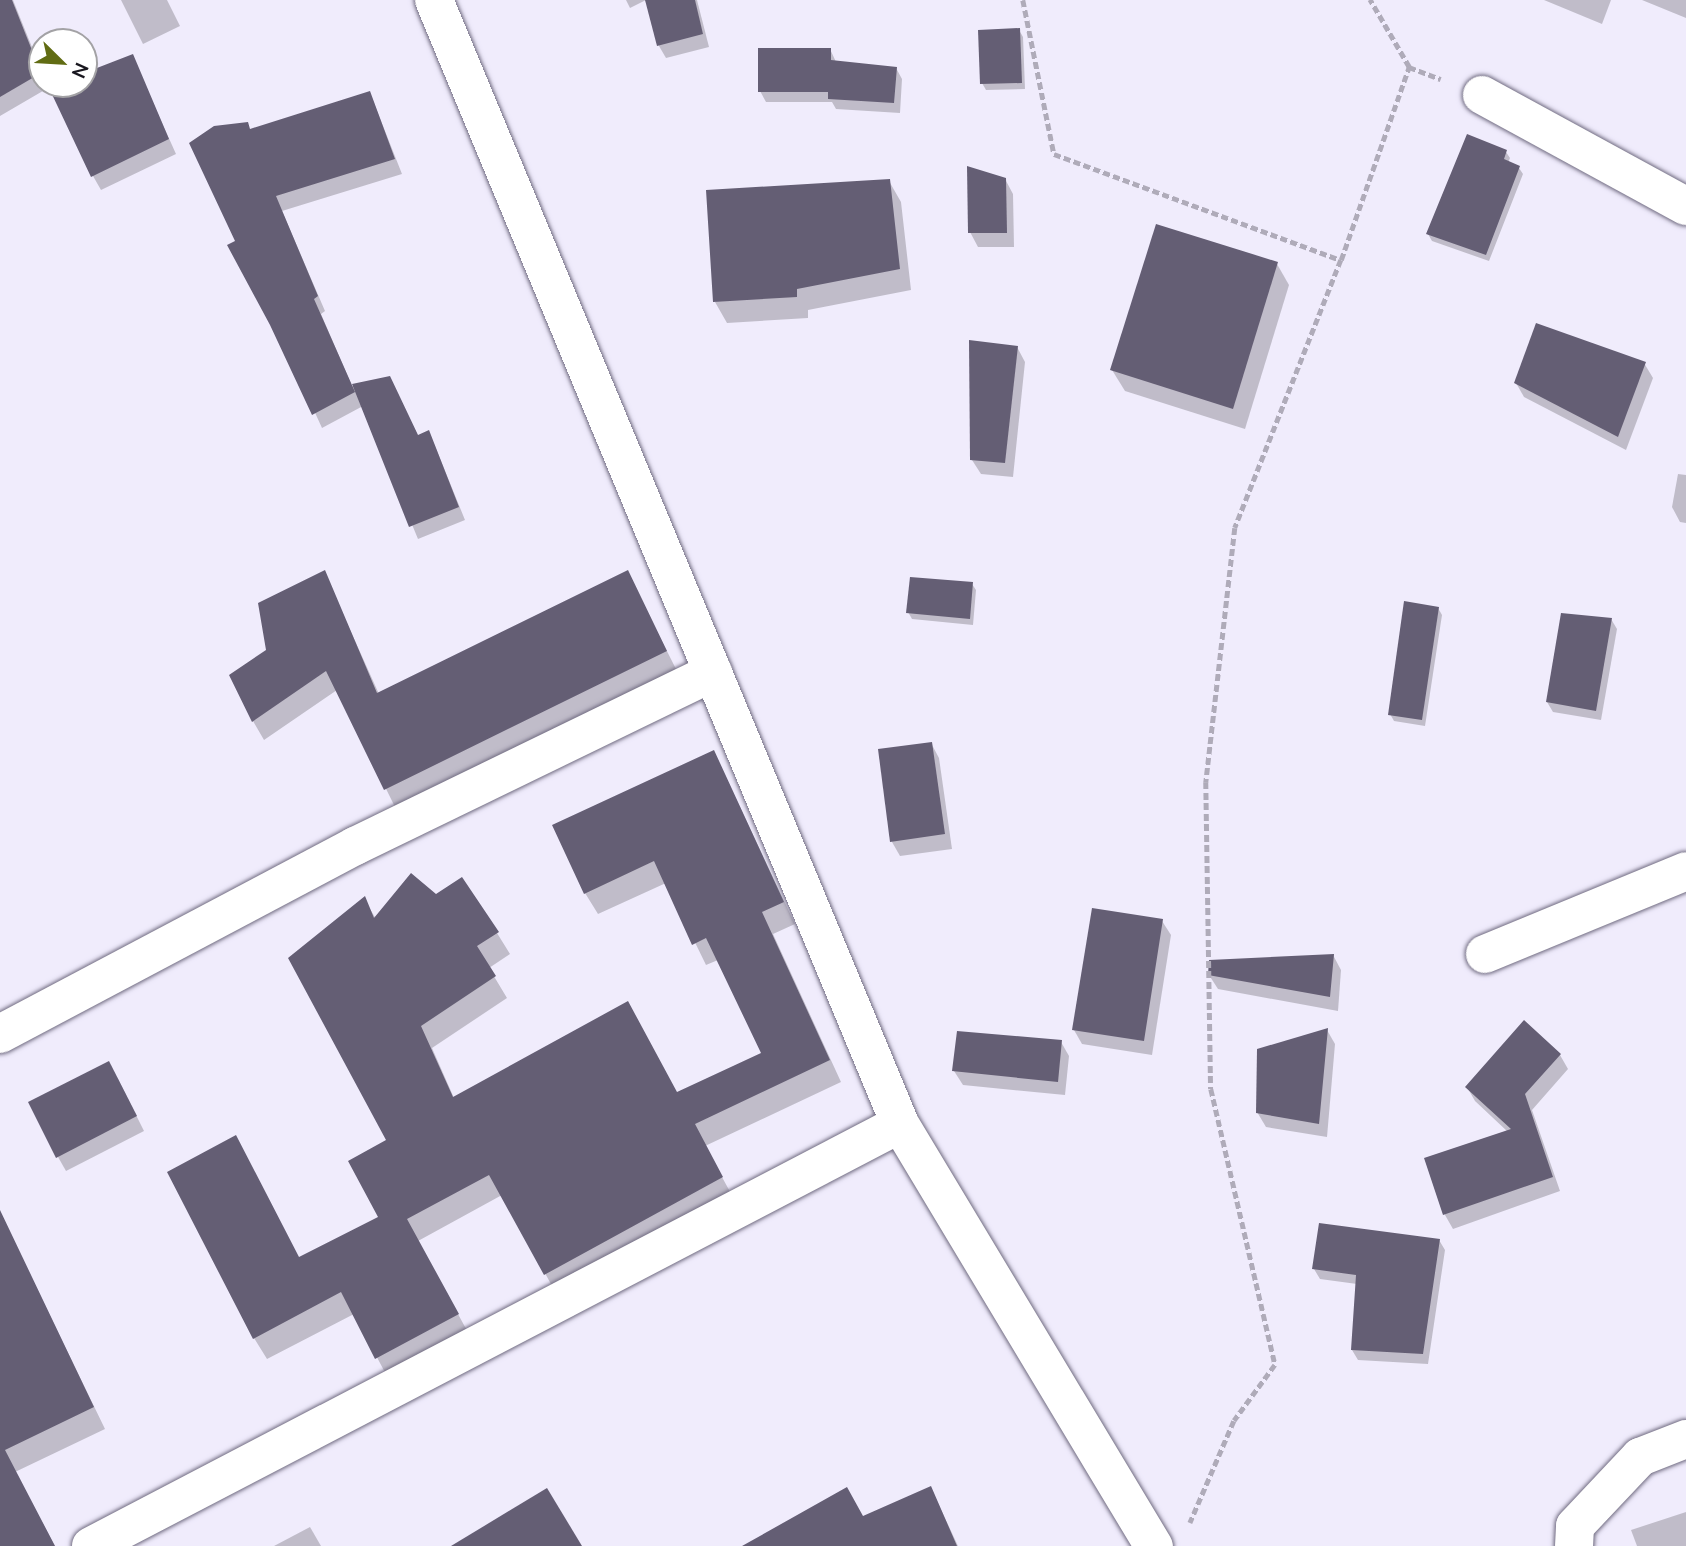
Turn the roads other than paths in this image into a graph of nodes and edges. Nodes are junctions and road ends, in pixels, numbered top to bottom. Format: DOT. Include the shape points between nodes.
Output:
graph roads {
  1 [pos="434,0"];
  2 [pos="1482,95"];
  3 [pos="1686,206"];
  4 [pos="713,671"];
  5 [pos="1686,871"];
  6 [pos="1485,954"];
  7 [pos="0,1034"];
  8 [pos="900,1124"];
  9 [pos="1686,1439"];
  10 [pos="140,1535"];
  11 [pos="1170,1540"];
  12 [pos="91,1546"];
  13 [pos="1574,1546"];
  1 -- 4 [label="street"];
  2 -- 3 [label="street"];
  4 -- 7 [label="street" via="355,846"];
  4 -- 8 [label="street"];
  5 -- 6 [label="street"];
  8 -- 10 [label="street"];
  8 -- 11 [label="street"];
  9 -- 13 [label="street" via="1640,1457 1575,1526"];
  10 -- 12 [label="street"];
}
